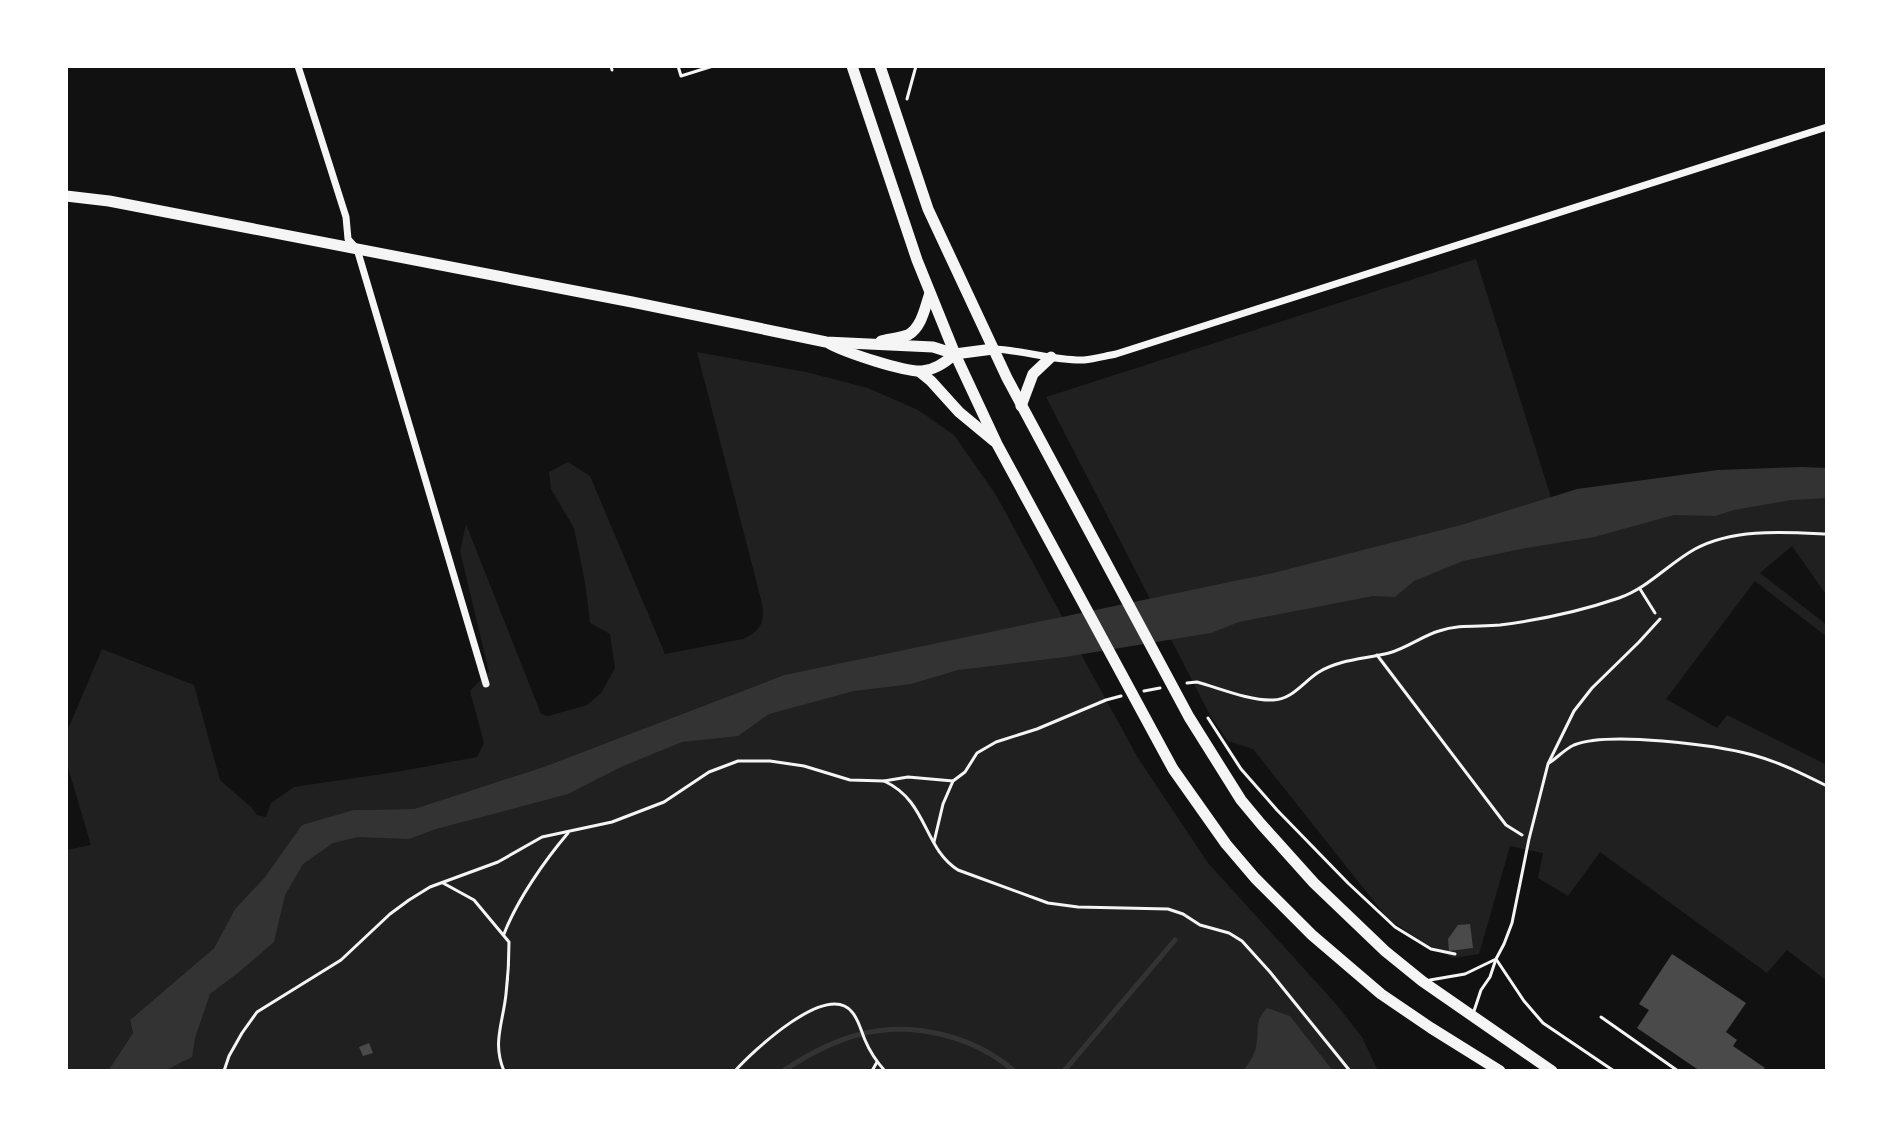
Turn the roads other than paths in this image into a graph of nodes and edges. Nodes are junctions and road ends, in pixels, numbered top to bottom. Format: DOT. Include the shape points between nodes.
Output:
graph roads {
  1 [pos="298,66"];
  2 [pos="678,66"];
  3 [pos="713,66"];
  4 [pos="852,66"];
  5 [pos="880,66"];
  6 [pos="1827,127"];
  7 [pos="66,196"];
  8 [pos="357,249"];
  9 [pos="930,293"];
  10 [pos="826,342"];
  11 [pos="869,344"];
  12 [pos="993,349"];
  13 [pos="955,354"];
  14 [pos="1051,357"];
  15 [pos="920,372"];
  16 [pos="1021,406"];
  17 [pos="997,444"];
  18 [pos="1660,619"];
  19 [pos="486,684"];
  20 [pos="1548,764"];
  21 [pos="1827,786"];
  22 [pos="1496,959"];
  23 [pos="1422,981"];
  24 [pos="1472,1016"];
  25 [pos="1601,1017"];
  26 [pos="1500,1071"];
  27 [pos="1552,1071"];
  28 [pos="1614,1071"];
  29 [pos="1678,1071"];
  1 -- 8 [label="street" via="346,217 348,239"];
  2 -- 3 [label="lane" via="681,76"];
  4 -- 9 [label="main road"];
  5 -- 12 [label="main road" via="928,209"];
  6 -- 14 [label="street" via="1116,354 1088,360"];
  7 -- 8 [label="main road"];
  8 -- 10 [label="main road"];
  8 -- 19 [label="street"];
  9 -- 11 [label="main road" via="921,321 908,335"];
  9 -- 13 [label="main road"];
  10 -- 11 [label="main road"];
  10 -- 15 [label="main road" via="844,352"];
  11 -- 13 [label="main road" via="933,347"];
  12 -- 13 [label="main road"];
  12 -- 14 [label="street"];
  12 -- 16 [label="main road"];
  13 -- 15 [label="main road"];
  13 -- 17 [label="main road"];
  14 -- 16 [label="main road" via="1033,374"];
  15 -- 17 [label="main road"];
  16 -- 23 [label="main road" via="1189,717 1241,800 1338,907"];
  17 -- 26 [label="main road" via="1158,743 1226,844 1312,935 1381,994"];
  18 -- 20 [label="lane" via="1574,711"];
  20 -- 21 [label="lane" via="1573,746 1602,739 1662,742 1753,755"];
  20 -- 22 [label="lane" via="1512,923"];
  22 -- 23 [label="lane" via="1465,974"];
  22 -- 24 [label="lane"];
  22 -- 28 [label="lane" via="1543,1023"];
  23 -- 24 [label="main road"];
  24 -- 27 [label="main road"];
  25 -- 29 [label="lane"];
}
